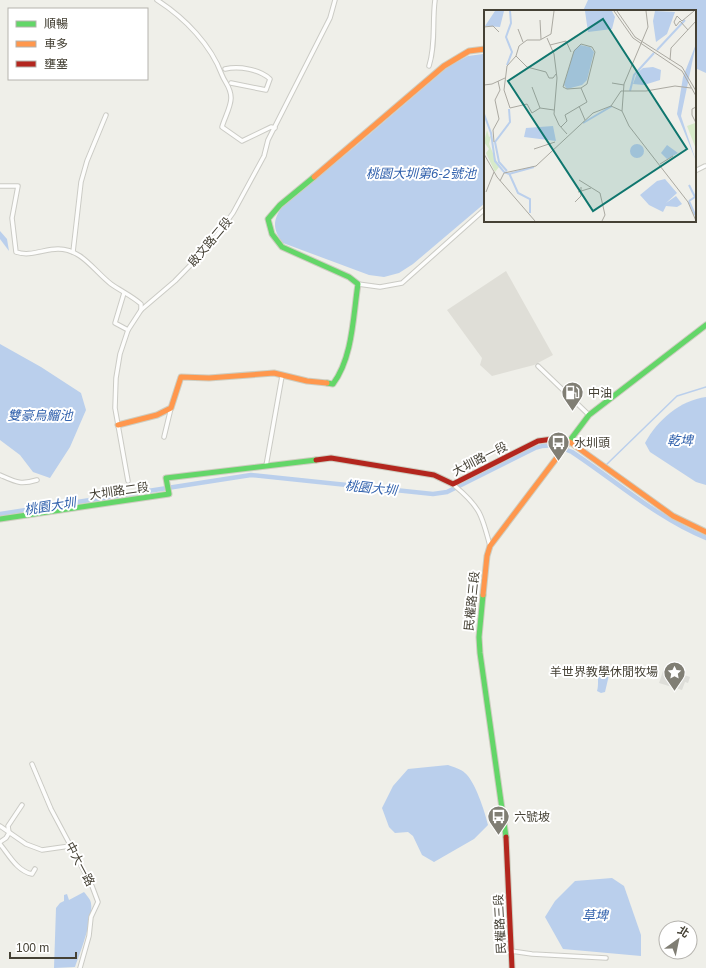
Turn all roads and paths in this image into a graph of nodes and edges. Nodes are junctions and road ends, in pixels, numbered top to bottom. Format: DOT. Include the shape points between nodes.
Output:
graph roads {
  1 [pos="157,0"];
  2 [pos="335,0"];
  3 [pos="435,0"];
  4 [pos="484,49"];
  5 [pos="429,66"];
  6 [pos="225,68"];
  7 [pos="231,83"];
  8 [pos="106,115"];
  9 [pos="275,128"];
  10 [pos="705,166"];
  11 [pos="696,170"];
  12 [pos="0,186"];
  13 [pos="484,210"];
  14 [pos="73,252"];
  15 [pos="358,284"];
  16 [pos="124,293"];
  17 [pos="141,310"];
  18 [pos="706,325"];
  19 [pos="128,330"];
  20 [pos="538,366"];
  21 [pos="282,376"];
  22 [pos="171,408"];
  23 [pos="589,415"];
  24 [pos="118,425"];
  25 [pos="164,438"];
  26 [pos="570,443"];
  27 [pos="266,466"];
  28 [pos="0,475"];
  29 [pos="37,480"];
  30 [pos="128,481"];
  31 [pos="454,485"];
  32 [pos="169,494"];
  33 [pos="0,519"];
  34 [pos="706,532"];
  35 [pos="490,546"];
  36 [pos="32,764"];
  37 [pos="22,805"];
  38 [pos="0,826"];
  39 [pos="9,832"];
  40 [pos="0,843"];
  41 [pos="70,846"];
  42 [pos="35,869"];
  43 [pos="511,950"];
  44 [pos="606,958"];
  45 [pos="80,968"];
  46 [pos="512,968"];
  1 -- 9 [label="street" via="194,31 213,53 228,83 232,98 222,127 242,141 272,127"];
  2 -- 9 [label="street, 啟文路二段" via="330,18"];
  3 -- 5 [label="street" via="434,37"];
  4 -- 15 [label="street" via="469,51 444,66 280,205 268,219 274,238 282,247 349,277"];
  6 -- 7 [label="street" via="260,72 270,79 266,90"];
  8 -- 14 [label="street" via="81,182"];
  9 -- 17 [label="street, 啟文路二段" via="268,140 264,156 234,213 209,246 175,281"];
  10 -- 11 [label="street"];
  12 -- 14 [label="street" via="18,186 12,218 16,252 22,254 58,249"];
  13 -- 15 [label="street" via="402,283 380,287"];
  14 -- 16 [label="street"];
  15 -- 21 [label="street" via="349,340 339,379 333,384"];
  16 -- 17 [label="street" via="141,304"];
  16 -- 19 [label="street" via="115,323"];
  17 -- 19 [label="street, 啟文路二段"];
  18 -- 23 [label="street, 民權路三段"];
  19 -- 24 [label="street, 啟文路二段" via="116,378 115,408"];
  20 -- 23 [label="street"];
  21 -- 22 [label="street" via="274,373 209,378 181,377"];
  21 -- 27 [label="street"];
  22 -- 24 [label="street" via="157,415"];
  22 -- 25 [label="street"];
  23 -- 26 [label="street, 民權路三段"];
  24 -- 30 [label="street, 啟文路二段"];
  26 -- 31 [label="street, 大圳路一段" via="552,439 538,441"];
  26 -- 34 [label="street, 大圳路一段" via="673,516"];
  26 -- 35 [label="street, 民權路三段"];
  27 -- 31 [label="street, 大圳路一段" via="331,458 434,475"];
  27 -- 32 [label="street, 大圳路一段" via="166,478"];
  28 -- 29 [label="street" via="17,483 26,484"];
  31 -- 35 [label="street" via="472,501 483,517"];
  32 -- 33 [label="street, 大圳路二段"];
  35 -- 43 [label="street, 民權路三段" via="479,629 480,652 505,824"];
  36 -- 41 [label="street, 中大一路" via="50,809"];
  37 -- 39 [label="street" via="8,826"];
  38 -- 39 [label="street"];
  39 -- 40 [label="street"];
  39 -- 41 [label="street" via="26,844 42,850"];
  40 -- 42 [label="street" via="14,863 26,872 32,874"];
  41 -- 45 [label="street, 中大一路" via="98,902 91,917 89,936"];
  43 -- 44 [label="street"];
  43 -- 46 [label="street, 民權路三段"];
}
